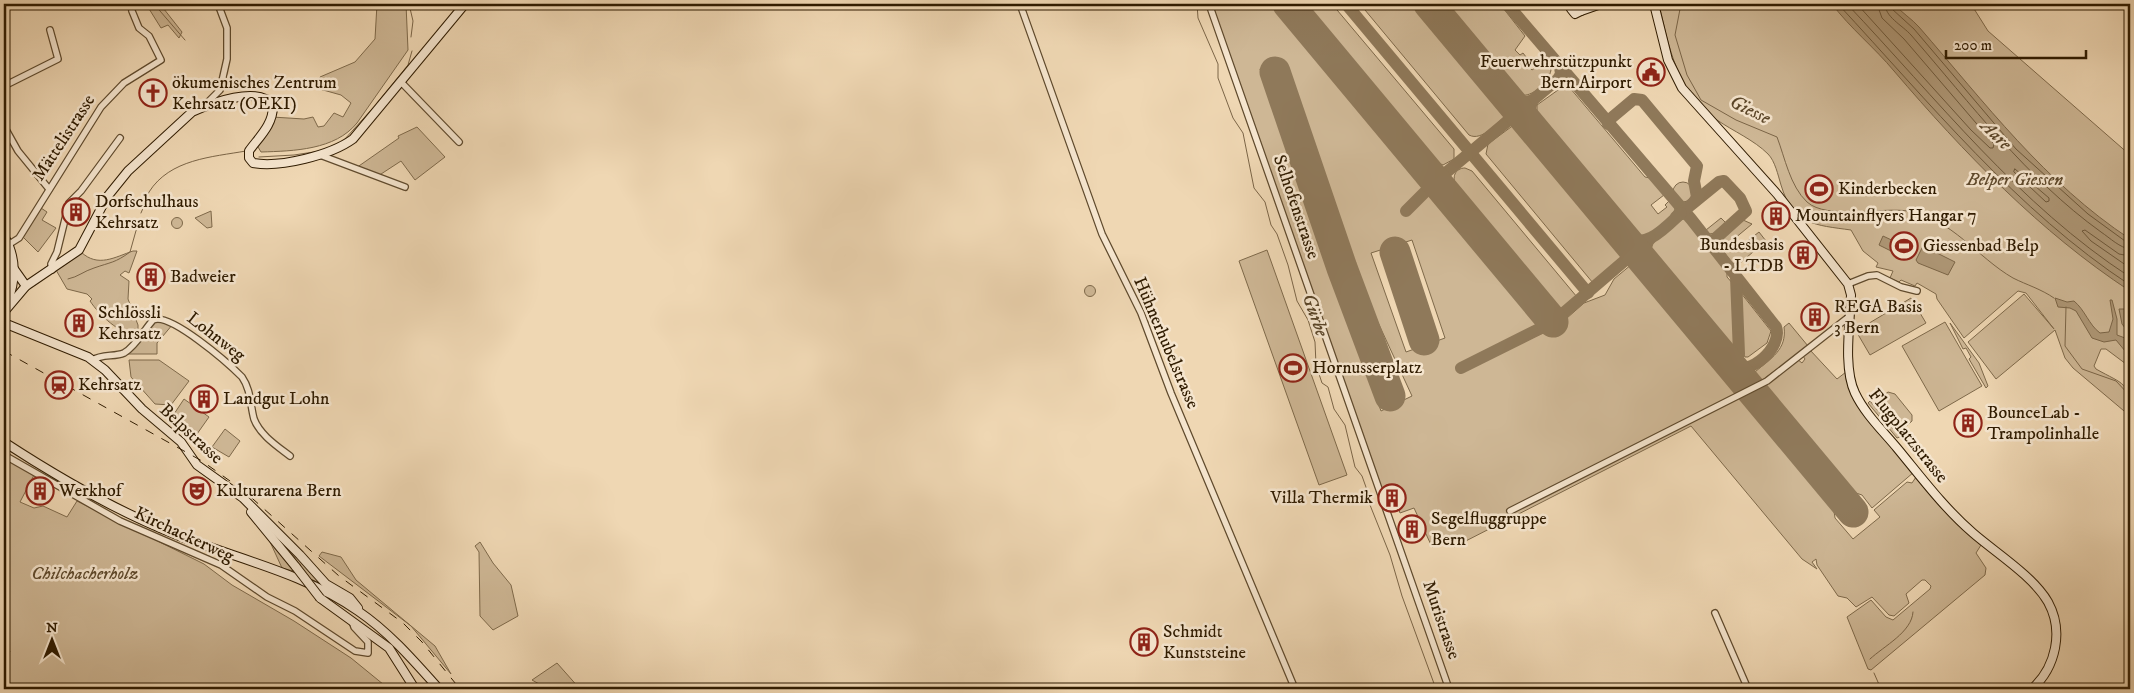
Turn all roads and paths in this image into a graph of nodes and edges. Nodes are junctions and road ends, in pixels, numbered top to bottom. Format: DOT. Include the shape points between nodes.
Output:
graph roads {
  1 [pos="218,4"];
  2 [pos="465,4"];
  3 [pos="1020,4"];
  4 [pos="1209,4"];
  5 [pos="1601,4"];
  6 [pos="1654,4"];
  7 [pos="1580,5"];
  8 [pos="132,11"];
  9 [pos="50,30"];
  10 [pos="401,82"];
  11 [pos="4,86"];
  12 [pos="204,106"];
  13 [pos="4,126"];
  14 [pos="120,138"];
  15 [pos="459,142"];
  16 [pos="320,155"];
  17 [pos="405,187"];
  18 [pos="49,189"];
  19 [pos="4,236"];
  20 [pos="8,245"];
  21 [pos="14,270"];
  22 [pos="52,270"];
  23 [pos="1848,284"];
  24 [pos="26,286"];
  25 [pos="1917,292"];
  26 [pos="4,311"];
  27 [pos="1850,316"];
  28 [pos="1834,318"];
  29 [pos="4,323"];
  30 [pos="1840,324"];
  31 [pos="94,360"];
  32 [pos="4,442"];
  33 [pos="4,455"];
  34 [pos="290,456"];
  35 [pos="232,490"];
  36 [pos="1510,510"];
  37 [pos="1405,562"];
  38 [pos="1715,612"];
  39 [pos="366,617"];
  40 [pos="352,621"];
  41 [pos="415,689"];
  42 [pos="439,689"];
  43 [pos="1295,689"];
  44 [pos="1449,689"];
  45 [pos="1748,689"];
  46 [pos="2032,689"];
  1 -- 12 [label="street" via="227,28 226,59 220,90"];
  2 -- 10 [label="street"];
  3 -- 43 [label="street, Hühnerhubelstrasse" via="1102,234 1141,313 1171,393"];
  4 -- 37 [label="street, Selhofenstrasse"];
  5 -- 7 [label="street"];
  6 -- 23 [label="street" via="1668,60 1682,88 1778,194"];
  8 -- 18 [label="street, Mättelistrasse" via="139,28 149,36 161,60 131,78 104,102"];
  9 -- 11 [label="street" via="58,59"];
  10 -- 15 [label="street"];
  10 -- 16 [label="street" via="353,138"];
  12 -- 16 [label="street" via="236,97 255,97 271,102 272,116 266,130 249,151 253,163"];
  12 -- 22 [label="street" via="184,118 128,171 106,200 83,245"];
  13 -- 18 [label="street" via="18,151"];
  14 -- 22 [label="street" via="69,203"];
  16 -- 17 [label="street"];
  18 -- 20 [label="street, Mättelistrasse" via="19,238"];
  19 -- 20 [label="street"];
  20 -- 21 [label="street"];
  21 -- 24 [label="street"];
  21 -- 26 [label="street" via="13,286"];
  22 -- 24 [label="street"];
  23 -- 25 [label="street" via="1877,275"];
  23 -- 27 [label="street, Flugplatzstrasse"];
  24 -- 26 [label="street"];
  27 -- 30 [label="street"];
  27 -- 46 [label="street, Flugplatzstrasse" via="1850,380 1863,406 1948,509 2030,581 2048,603 2056,626 2055,648 2048,668"];
  28 -- 30 [label="street"];
  29 -- 31 [label="street, Belpstrasse"];
  30 -- 36 [label="street" via="1766,380"];
  31 -- 34 [label="street, Lohnweg" via="124,353 134,346 152,320 161,318 175,323 242,377 249,389 256,423"];
  31 -- 35 [label="street, Belpstrasse" via="183,444 197,465"];
  32 -- 39 [label="street" via="103,501 176,535 302,581"];
  33 -- 40 [label="street, Kirchackerweg" via="120,521 221,565 267,598 296,611 355,651 368,653 368,642"];
  35 -- 39 [label="street, Belpstrasse" via="300,554 326,584 350,598"];
  35 -- 40 [label="street, Belpstrasse, bridge" via="320,598"];
  37 -- 44 [label="street, Muristrasse"];
  38 -- 45 [label="street"];
  39 -- 42 [label="street" via="399,645"];
  40 -- 41 [label="street, Belpstrasse" via="389,648"];
}
